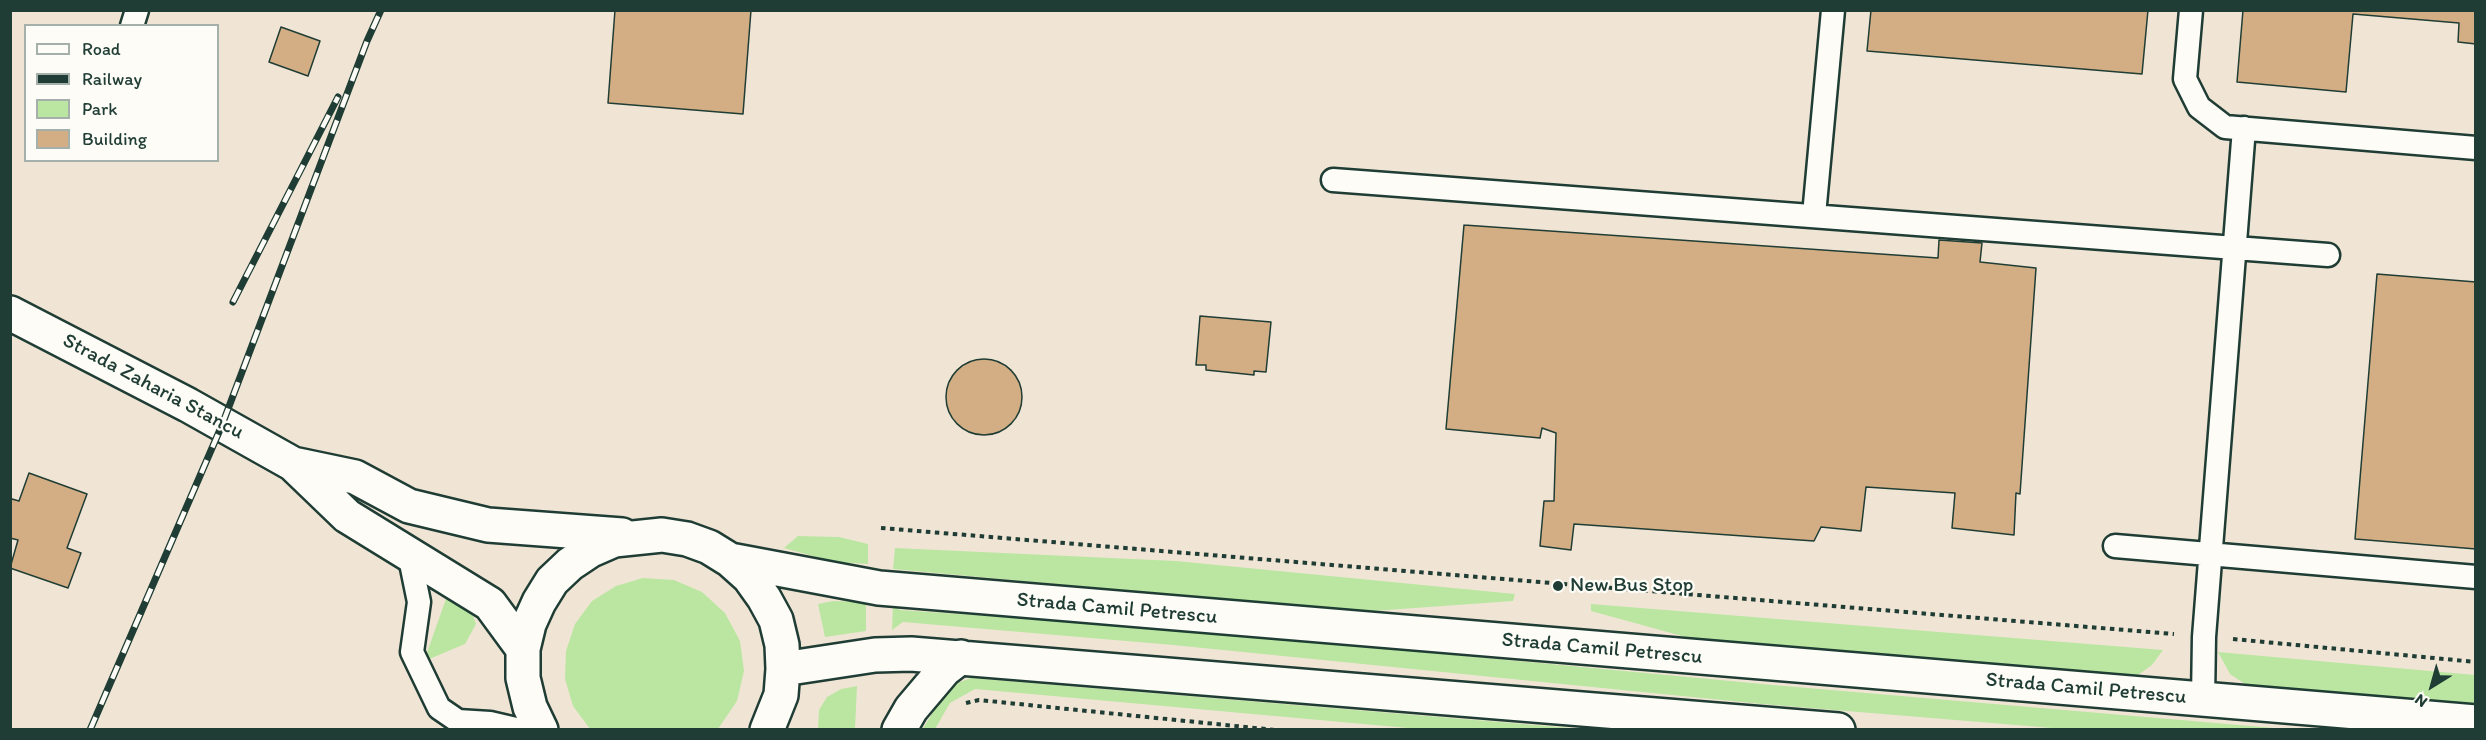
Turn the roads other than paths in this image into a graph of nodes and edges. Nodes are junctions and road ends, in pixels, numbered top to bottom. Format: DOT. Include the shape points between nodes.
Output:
graph roads {
  1 [pos="1833,10"];
  2 [pos="2191,10"];
  3 [pos="2244,128"];
  4 [pos="2475,148"];
  5 [pos="1333,180"];
  6 [pos="1814,215"];
  7 [pos="2235,246"];
  8 [pos="2328,255"];
  9 [pos="10,313"];
  10 [pos="293,464"];
  11 [pos="638,536"];
  12 [pos="2115,546"];
  13 [pos="2210,554"];
  14 [pos="410,558"];
  15 [pos="730,560"];
  16 [pos="2475,577"];
  17 [pos="523,649"];
  18 [pos="961,657"];
  19 [pos="783,669"];
  20 [pos="2203,699"];
  21 [pos="2475,722"];
  22 [pos="772,727"];
  23 [pos="520,729"];
  24 [pos="540,729"];
  25 [pos="899,729"];
  26 [pos="1838,729"];
  1 -- 6 [label="lane"];
  2 -- 3 [label="lane" via="2185,79 2199,107 2225,127"];
  3 -- 4 [label="lane"];
  3 -- 7 [label="lane"];
  5 -- 6 [label="lane"];
  6 -- 7 [label="lane"];
  7 -- 8 [label="lane"];
  7 -- 13 [label="lane"];
  9 -- 10 [label="street, Strada Zaharia Stancu"];
  10 -- 11 [label="street, Strada Zaharia Stancu" via="356,477 409,506 488,525"];
  10 -- 14 [label="street, Strada Zaharia Stancu" via="346,516"];
  11 -- 15 [label="street" via="687,539"];
  11 -- 17 [label="street" via="614,540 591,550 564,570 539,602"];
  12 -- 13 [label="lane"];
  13 -- 16 [label="lane"];
  13 -- 20 [label="lane"];
  14 -- 17 [label="street, Strada Zaharia Stancu" via="490,604"];
  14 -- 23 [label="lane" via="419,602 412,652 439,708 458,721"];
  15 -- 19 [label="street" via="749,577 776,620"];
  15 -- 20 [label="street, Strada Camil Petrescu" via="879,588"];
  17 -- 24 [label="street" via="523,678"];
  18 -- 19 [label="street" via="875,655"];
  18 -- 25 [label="street" via="944,670"];
  18 -- 26 [label="street"];
  19 -- 22 [label="street"];
  20 -- 21 [label="street, Strada Camil Petrescu"];
}
